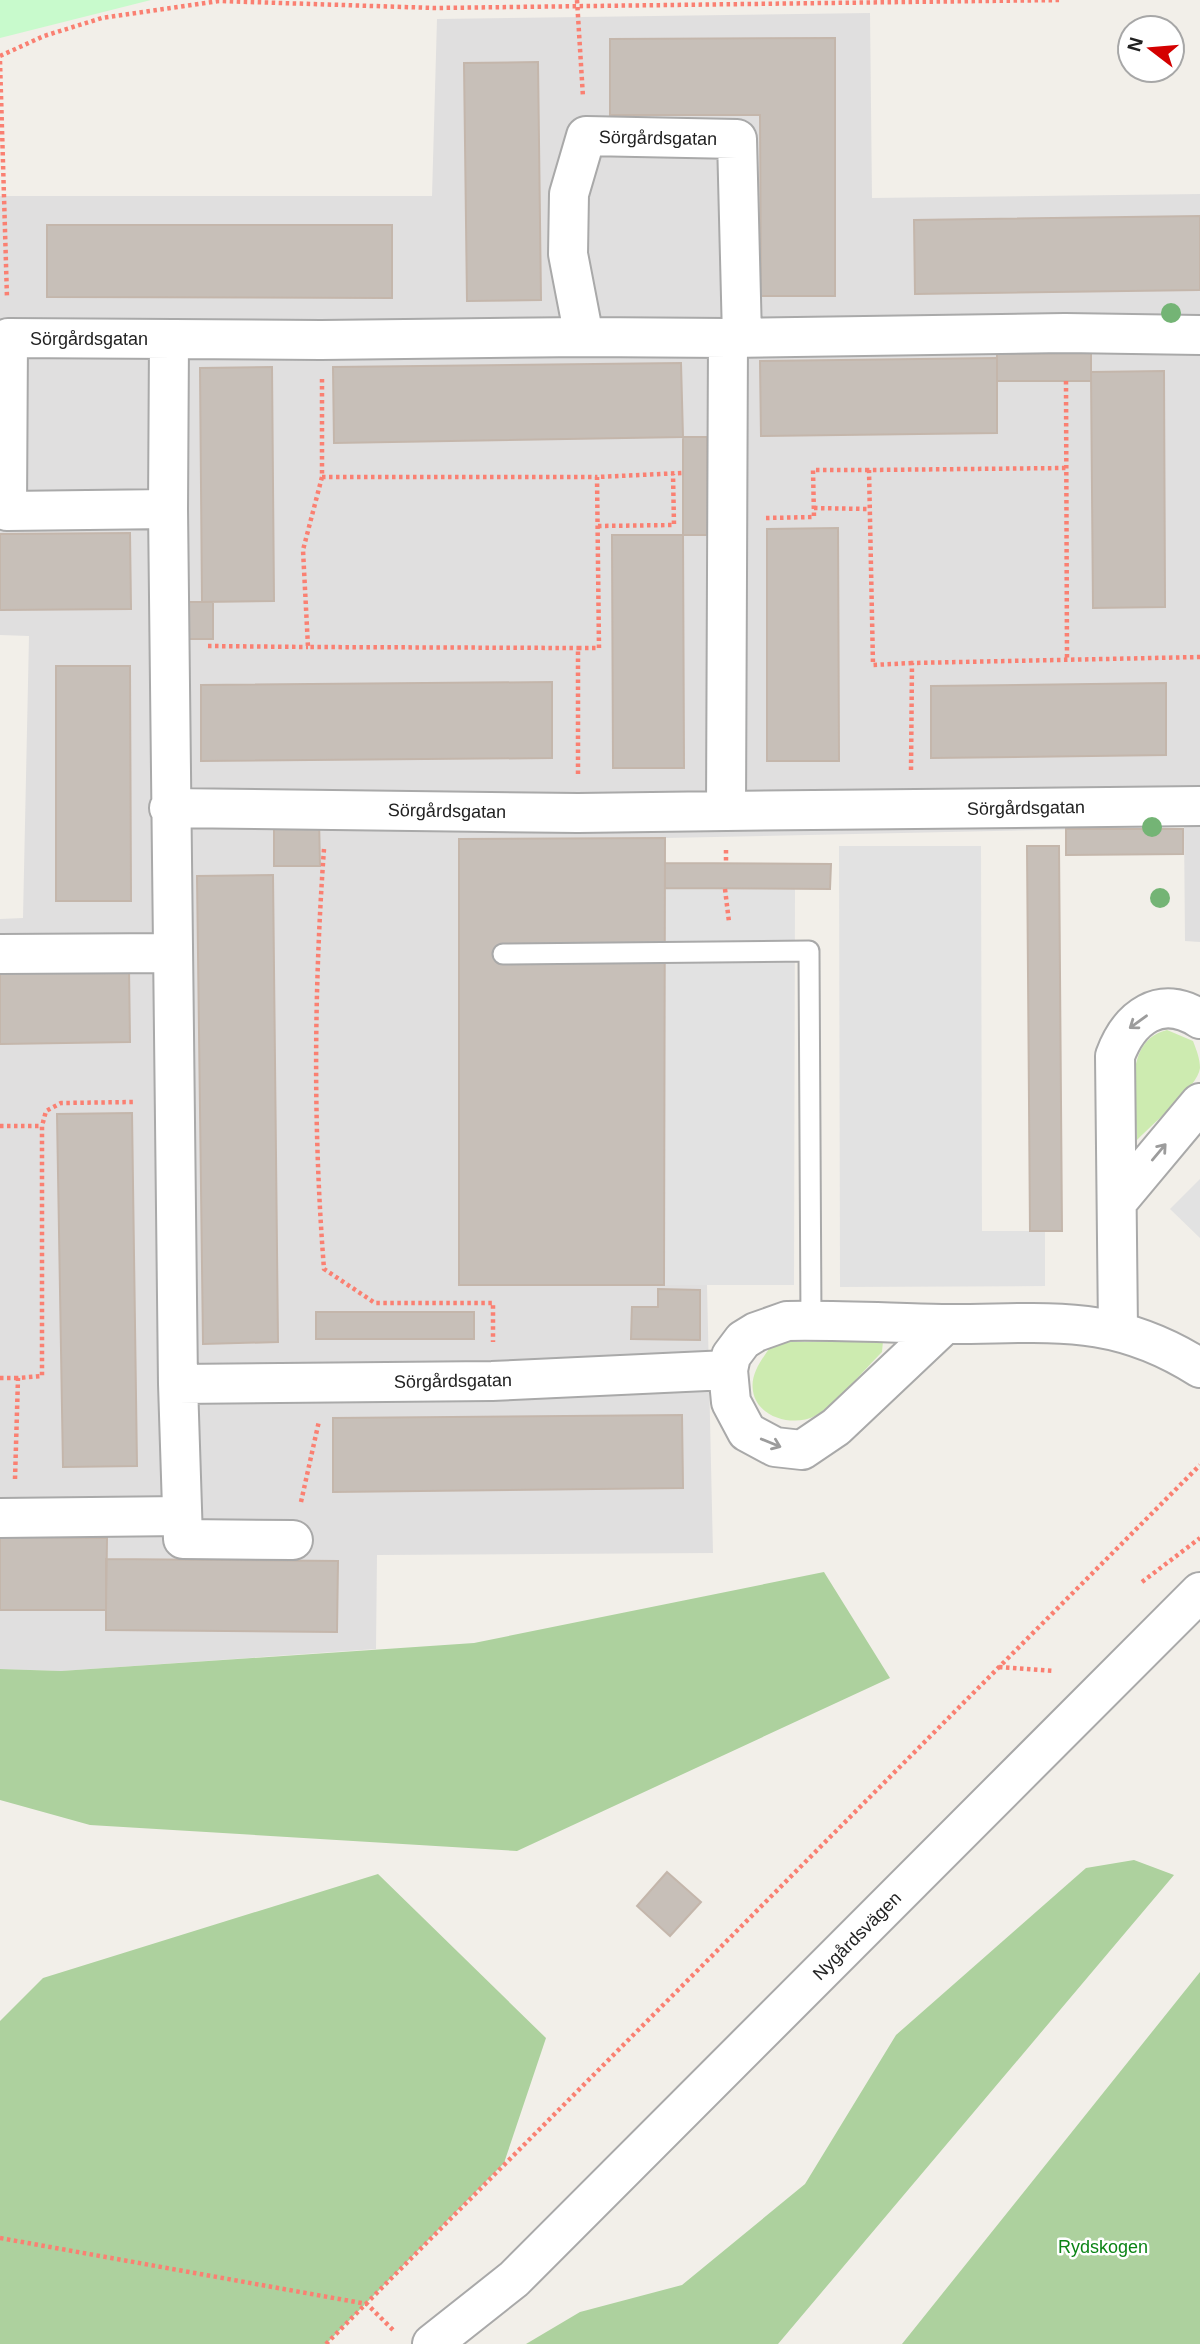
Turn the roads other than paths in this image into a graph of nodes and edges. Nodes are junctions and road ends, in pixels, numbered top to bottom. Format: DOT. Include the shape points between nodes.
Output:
graph roads {
  1 [pos="1200,335"];
  2 [pos="584,337"];
  3 [pos="735,337"];
  4 [pos="169,339"];
  5 [pos="168,509"];
  6 [pos="1200,806"];
  7 [pos="169,807"];
  8 [pos="726,811"];
  9 [pos="173,953"];
  10 [pos="0,954"];
  11 [pos="503,954"];
  12 [pos="1197,1009"];
  13 [pos="1200,1102"];
  14 [pos="1118,1201"];
  15 [pos="811,1321"];
  16 [pos="945,1324"];
  17 [pos="1118,1329"];
  18 [pos="1200,1368"];
  19 [pos="728,1370"];
  20 [pos="178,1384"];
  21 [pos="182,1516"];
  22 [pos="7,1518"];
  23 [pos="293,1540"];
  24 [pos="1200,1592"];
  25 [pos="514,2279"];
  26 [pos="416,2340"];
  27 [pos="467,2344"];
  1 -- 3 [label="street, Sörgårdsgatan"];
  2 -- 3 [label="street, Sörgårdsgatan"];
  2 -- 3 [label="street, Sörgårdsgatan" via="568,254 569,194 586,136 737,139"];
  2 -- 4 [label="street, Sörgårdsgatan"];
  3 -- 8 [label="street, Sörgårdsgatan" via="726,518"];
  4 -- 5 [label="street, Sörgårdsgatan"];
  4 -- 5 [label="street, Sörgårdsgatan" via="8,338 7,511"];
  5 -- 7 [label="street, Sörgårdsgatan"];
  6 -- 8 [label="street, Sörgårdsgatan"];
  7 -- 8 [label="street, Sörgårdsgatan"];
  7 -- 9 [label="street, Sörgårdsgatan"];
  9 -- 10 [label="street"];
  9 -- 20 [label="street, Sörgårdsgatan"];
  11 -- 15 [label="lane" via="808,951"];
  12 -- 14 [label="street, one-way" via="1166,1008 1139,1018 1124,1032 1115,1056"];
  14 -- 13 [label="street, one-way"];
  14 -- 17 [label="street"];
  15 -- 16 [label="street"];
  15 -- 19 [label="street" via="787,1321 756,1332 731,1356"];
  16 -- 17 [label="street" via="1063,1322"];
  19 -- 16 [label="street, one-way" via="731,1402 747,1432 775,1447 802,1450 836,1427"];
  17 -- 18 [label="street"];
  19 -- 20 [label="street, Sörgårdsgatan" via="492,1381"];
  20 -- 21 [label="street, Sörgårdsgatan"];
  21 -- 22 [label="street"];
  21 -- 23 [label="street, Sörgårdsgatan" via="183,1539"];
  24 -- 25 [label="street, Nygårdsvägen"];
  25 -- 26 [label="street, Nygårdsvägen"];
  25 -- 27 [label="street, Nygårdsvägen"];
}
